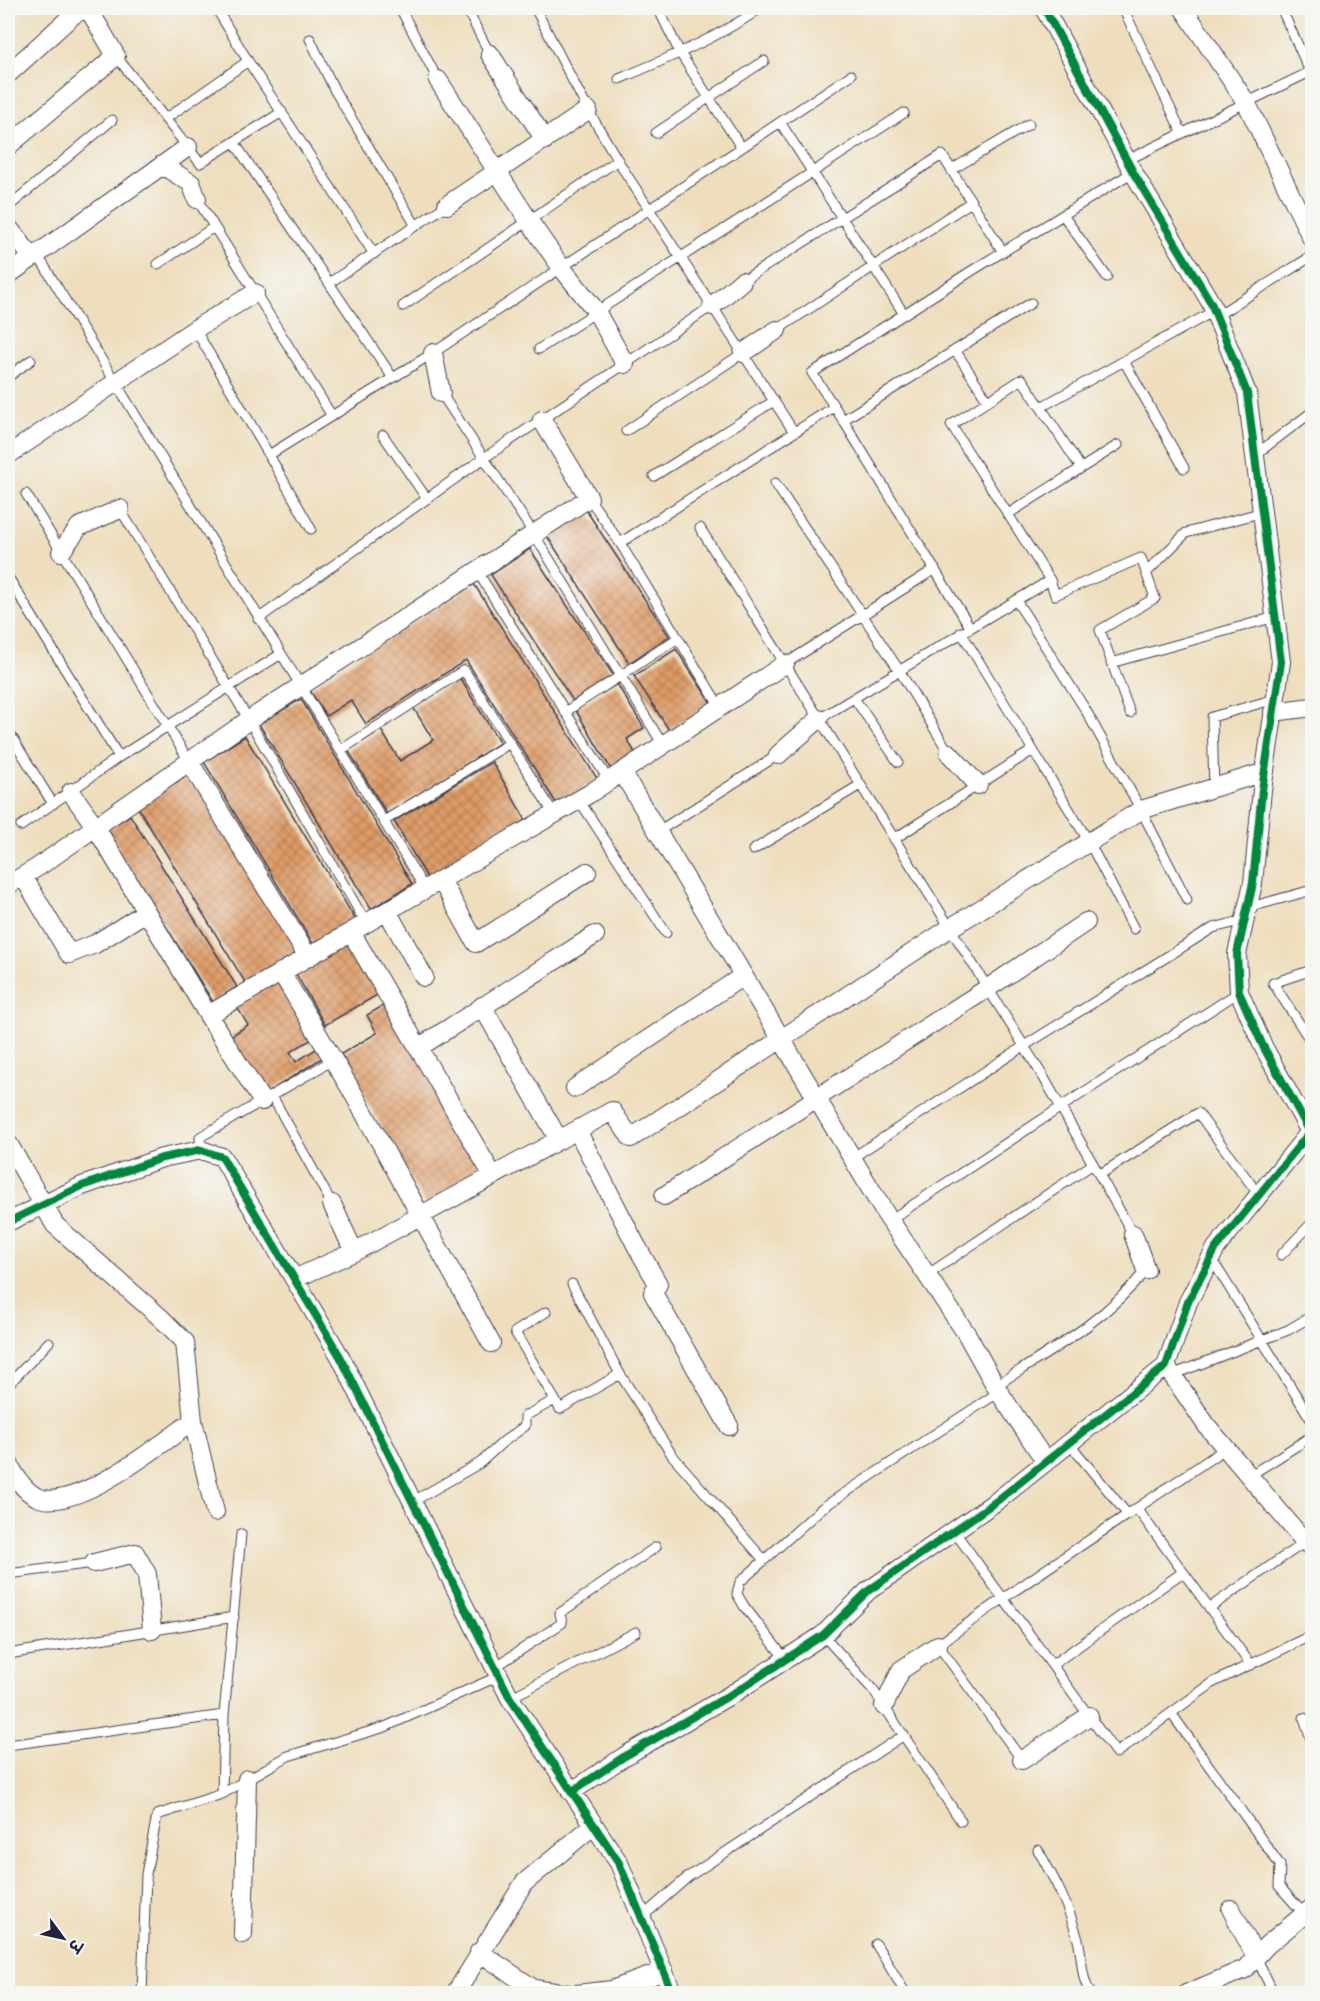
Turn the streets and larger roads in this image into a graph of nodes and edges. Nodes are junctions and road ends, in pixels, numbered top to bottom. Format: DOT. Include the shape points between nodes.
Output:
graph roads {
  1 [pos="87,8"];
  2 [pos="1044,8"];
  3 [pos="1183,8"];
  4 [pos="490,54"];
  5 [pos="8,74"];
  6 [pos="438,80"];
  7 [pos="588,110"];
  8 [pos="545,140"];
  9 [pos="8,146"];
  10 [pos="188,147"];
  11 [pos="162,165"];
  12 [pos="497,170"];
  13 [pos="197,199"];
  14 [pos="447,206"];
  15 [pos="8,227"];
  16 [pos="1312,239"];
  17 [pos="34,255"];
  18 [pos="8,275"];
  19 [pos="742,281"];
  20 [pos="255,293"];
  21 [pos="712,306"];
  22 [pos="777,330"];
  23 [pos="433,353"];
  24 [pos="743,353"];
  25 [pos="625,364"];
  26 [pos="441,393"];
  27 [pos="542,420"];
  28 [pos="8,455"];
  29 [pos="120,509"];
  30 [pos="61,552"];
  31 [pos="785,664"];
  32 [pos="1274,706"];
  33 [pos="1312,707"];
  34 [pos="819,719"];
  35 [pos="949,753"];
  36 [pos="778,756"];
  37 [pos="189,761"];
  38 [pos="1265,771"];
  39 [pos="615,777"];
  40 [pos="978,785"];
  41 [pos="71,792"];
  42 [pos="95,826"];
  43 [pos="587,872"];
  44 [pos="15,880"];
  45 [pos="433,884"];
  46 [pos="387,911"];
  47 [pos="146,912"];
  48 [pos="1086,922"];
  49 [pos="359,927"];
  50 [pos="595,934"];
  51 [pos="308,957"];
  52 [pos="281,972"];
  53 [pos="743,976"];
  54 [pos="424,977"];
  55 [pos="483,1006"];
  56 [pos="208,1015"];
  57 [pos="780,1038"];
  58 [pos="418,1048"];
  59 [pos="575,1088"];
  60 [pos="816,1097"];
  61 [pos="267,1098"];
  62 [pos="577,1130"];
  63 [pos="1311,1130"];
  64 [pos="559,1140"];
  65 [pos="8,1143"];
  66 [pos="493,1176"];
  67 [pos="664,1196"];
  68 [pos="44,1204"];
  69 [pos="332,1204"];
  70 [pos="420,1215"];
  71 [pos="8,1222"];
  72 [pos="1132,1234"];
  73 [pos="354,1252"];
  74 [pos="1146,1270"];
  75 [pos="294,1280"];
  76 [pos="491,1343"];
  77 [pos="1169,1370"];
  78 [pos="193,1421"];
  79 [pos="729,1426"];
  80 [pos="8,1462"];
  81 [pos="1046,1462"];
  82 [pos="214,1512"];
  83 [pos="1309,1545"];
  84 [pos="94,1563"];
  85 [pos="152,1630"];
  86 [pos="938,1645"];
  87 [pos="884,1706"];
  88 [pos="1089,1716"];
  89 [pos="1022,1760"];
  90 [pos="247,1779"];
  91 [pos="571,1792"];
  92 [pos="594,1825"];
  93 [pos="1231,1909"];
  94 [pos="1308,1911"];
  95 [pos="243,1934"];
  96 [pos="479,1952"];
  97 [pos="1256,1957"];
  98 [pos="664,1971"];
  99 [pos="609,1992"];
  100 [pos="455,1994"];
  101 [pos="568,1994"];
  102 [pos="577,1994"];
  103 [pos="673,1994"];
  104 [pos="1186,1994"];
  1 -- 5 [label="street" via="73,15"];
  1 -- 9 [label="street" via="116,56"];
  2 -- 32 [label="street" via="1215,314 1247,393 1281,662"];
  3 -- 16 [label="street" via="1246,102"];
  4 -- 8 [label="street"];
  6 -- 12 [label="street"];
  7 -- 8 [label="street"];
  8 -- 12 [label="street"];
  10 -- 11 [label="street"];
  11 -- 13 [label="street" via="191,183"];
  11 -- 17 [label="street"];
  12 -- 14 [label="street"];
  12 -- 25 [label="street" via="561,267 597,311"];
  15 -- 17 [label="street"];
  17 -- 18 [label="street"];
  19 -- 21 [label="street"];
  20 -- 28 [label="street"];
  22 -- 24 [label="street"];
  23 -- 26 [label="street"];
  27 -- 37 [label="street" via="589,498"];
  29 -- 30 [label="street" via="79,527"];
  31 -- 39 [label="street"];
  32 -- 33 [label="street"];
  32 -- 38 [label="street"];
  34 -- 36 [label="street"];
  35 -- 40 [label="street"];
  37 -- 42 [label="street"];
  37 -- 51 [label="street"];
  38 -- 57 [label="street" via="1141,810"];
  38 -- 63 [label="street" via="1253,883 1238,954 1239,992 1263,1046"];
  39 -- 45 [label="street"];
  39 -- 53 [label="street" via="657,832"];
  41 -- 42 [label="street"];
  42 -- 44 [label="street"];
  42 -- 47 [label="street"];
  43 -- 45 [label="street" via="476,943"];
  44 -- 47 [label="street" via="69,954 95,944"];
  45 -- 46 [label="street"];
  46 -- 49 [label="street"];
  46 -- 54 [label="street"];
  47 -- 56 [label="street"];
  48 -- 60 [label="street"];
  49 -- 51 [label="street"];
  49 -- 58 [label="street"];
  50 -- 55 [label="street"];
  51 -- 52 [label="street"];
  52 -- 56 [label="street"];
  52 -- 70 [label="street"];
  53 -- 57 [label="street"];
  53 -- 59 [label="street"];
  55 -- 58 [label="street"];
  55 -- 64 [label="street"];
  56 -- 61 [label="street"];
  57 -- 60 [label="street"];
  57 -- 62 [label="street" via="631,1138 612,1111"];
  58 -- 66 [label="street"];
  60 -- 67 [label="street"];
  60 -- 81 [label="street"];
  62 -- 64 [label="street"];
  62 -- 79 [label="street" via="658,1284 653,1293"];
  63 -- 77 [label="street" via="1216,1248 1188,1302"];
  64 -- 66 [label="street"];
  65 -- 68 [label="street"];
  66 -- 70 [label="street"];
  68 -- 71 [label="street"];
  68 -- 75 [label="street" via="82,1186 201,1150 222,1157"];
  68 -- 78 [label="street" via="55,1225 185,1342"];
  69 -- 73 [label="street"];
  70 -- 73 [label="street"];
  70 -- 76 [label="street"];
  72 -- 74 [label="street"];
  73 -- 75 [label="street"];
  75 -- 91 [label="street" via="341,1358 510,1698"];
  77 -- 81 [label="street"];
  77 -- 83 [label="street" via="1207,1426"];
  78 -- 80 [label="street" via="114,1477 61,1500 37,1497 18,1480"];
  78 -- 82 [label="street"];
  81 -- 91 [label="street" via="868,1591 823,1635"];
  84 -- 85 [label="street" via="135,1552 147,1574"];
  86 -- 87 [label="street" via="901,1670"];
  88 -- 89 [label="street"];
  90 -- 95 [label="street"];
  91 -- 92 [label="street"];
  92 -- 96 [label="street" via="524,1883"];
  92 -- 98 [label="street" via="619,1863"];
  93 -- 97 [label="street"];
  94 -- 97 [label="street"];
  96 -- 100 [label="street"];
  96 -- 101 [label="street" via="534,1989"];
  97 -- 104 [label="street" via="1245,1969"];
  98 -- 99 [label="street"];
  98 -- 103 [label="street"];
  99 -- 102 [label="street"];
}
